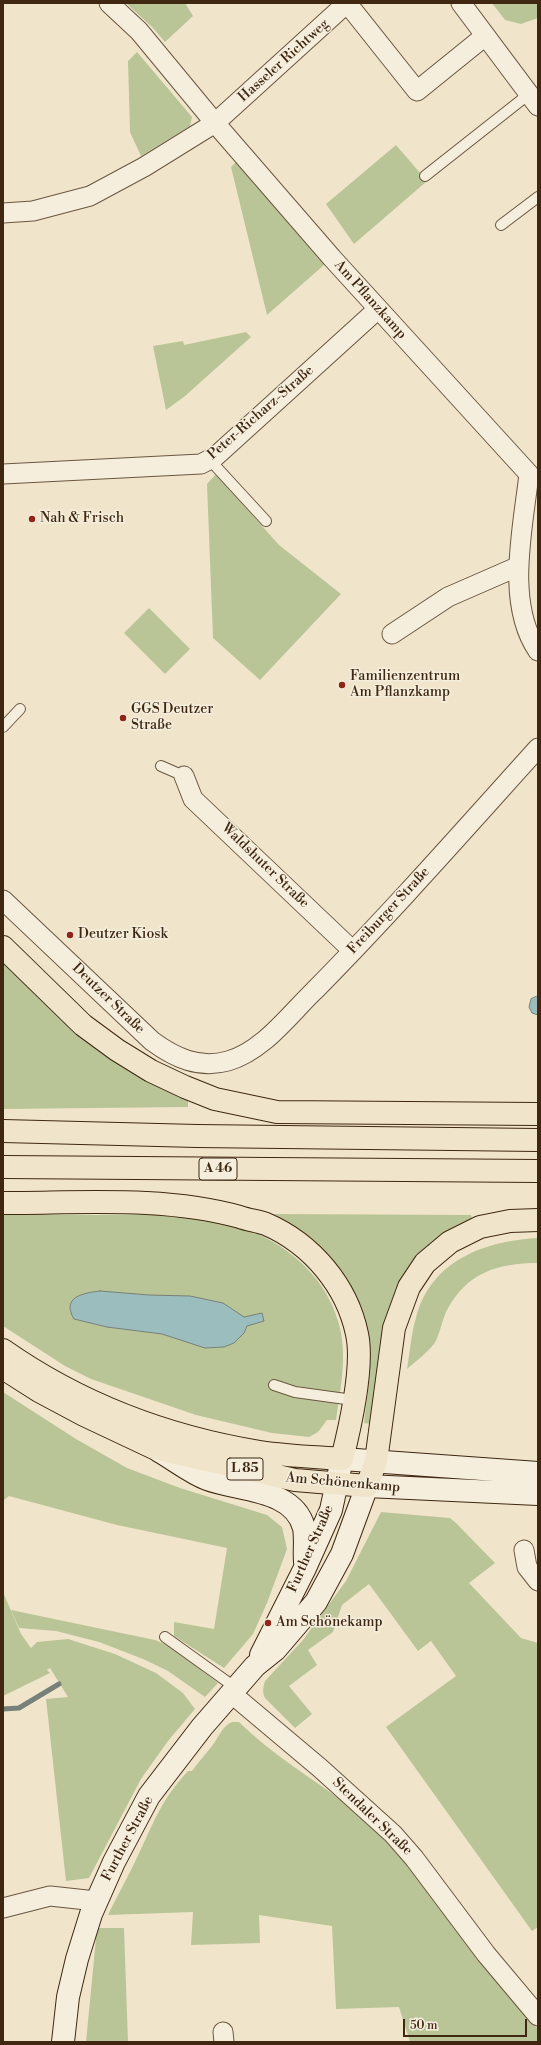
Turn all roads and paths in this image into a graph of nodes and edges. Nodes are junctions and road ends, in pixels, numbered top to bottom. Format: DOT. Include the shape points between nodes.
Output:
graph roads {
  1 [pos="109,3"];
  2 [pos="461,3"];
  3 [pos="485,36"];
  4 [pos="533,100"];
  5 [pos="215,123"];
  6 [pos="425,176"];
  7 [pos="538,197"];
  8 [pos="3,213"];
  9 [pos="501,225"];
  10 [pos="378,309"];
  11 [pos="210,459"];
  12 [pos="534,472"];
  13 [pos="3,474"];
  14 [pos="266,521"];
  15 [pos="519,566"];
  16 [pos="392,634"];
  17 [pos="538,651"];
  18 [pos="20,709"];
  19 [pos="3,727"];
  20 [pos="538,748"];
  21 [pos="161,766"];
  22 [pos="184,776"];
  23 [pos="3,900"];
  24 [pos="3,947"];
  25 [pos="353,951"];
  26 [pos="229,1061"];
  27 [pos="277,1112"];
  28 [pos="538,1114"];
  29 [pos="3,1131"];
  30 [pos="196,1136"];
  31 [pos="538,1140"];
  32 [pos="3,1167"];
  33 [pos="538,1171"];
  34 [pos="3,1203"];
  35 [pos="538,1220"];
  36 [pos="3,1350"];
  37 [pos="3,1368"];
  38 [pos="274,1385"];
  39 [pos="353,1400"];
  40 [pos="154,1448"];
  41 [pos="342,1459"];
  42 [pos="376,1461"];
  43 [pos="538,1473"];
  44 [pos="354,1485"];
  45 [pos="538,1494"];
  46 [pos="524,1550"];
  47 [pos="305,1568"];
  48 [pos="538,1581"];
  49 [pos="165,1637"];
  50 [pos="255,1666"];
  51 [pos="234,1691"];
  52 [pos="96,1902"];
  53 [pos="3,1908"];
  54 [pos="538,2016"];
  55 [pos="63,2042"];
  1 -- 5 [label="street, Am Pflanzkamp" via="140,30"];
  2 -- 3 [label="street"];
  3 -- 4 [label="street"];
  3 -- 5 [label="street, Hasseler Richtweg" via="417,91 347,3"];
  4 -- 6 [label="lane"];
  5 -- 8 [label="street" via="144,167 90,196 33,211"];
  5 -- 10 [label="street, Am Pflanzkamp"];
  7 -- 9 [label="lane"];
  10 -- 11 [label="street, Peter-Richarz-Straße"];
  10 -- 12 [label="street, Am Pflanzkamp"];
  11 -- 13 [label="street, Peter-Richarz-Straße" via="201,464"];
  11 -- 14 [label="lane"];
  12 -- 15 [label="street, Am Pflanzkamp"];
  15 -- 16 [label="street" via="448,597"];
  15 -- 17 [label="street, Am Pflanzkamp" via="521,608 532,642"];
  18 -- 19 [label="lane"];
  20 -- 25 [label="street, Freiburger Straße"];
  21 -- 22 [label="lane"];
  22 -- 25 [label="street, Waldshuter Straße" via="193,799"];
  23 -- 26 [label="street, Deutzer Straße" via="166,1052 182,1060 200,1064"];
  24 -- 27 [label="main road" via="83,1025 151,1071 215,1098"];
  25 -- 26 [label="street, Freiburger Straße" via="267,1038"];
  27 -- 28 [label="main road"];
  27 -- 30 [label="main road"];
  29 -- 30 [label="main road"];
  30 -- 31 [label="main road"];
  32 -- 33 [label="main road, A 46"];
  34 -- 39 [label="main road" via="190,1206 266,1224 293,1240 320,1262 333,1277 357,1335 359,1358"];
  35 -- 42 [label="main road, Further Straße" via="510,1221 480,1227 456,1239 425,1263 409,1287 394,1328"];
  36 -- 41 [label="main road, Am Schönenkamp / L 85" via="54,1382 104,1408 148,1424 194,1438 254,1450"];
  37 -- 40 [label="main road, Am Schönenkamp / L 85" via="84,1415"];
  38 -- 39 [label="lane" via="295,1392"];
  39 -- 41 [label="main road"];
  40 -- 44 [label="main road, Am Schönenkamp / L 85" via="295,1480"];
  40 -- 47 [label="street" via="207,1479 271,1495 295,1511 304,1528"];
  41 -- 42 [label="street, Am Schönenkamp / L 85"];
  41 -- 44 [label="street, Further Straße"];
  42 -- 43 [label="street, Am Schönenkamp / L 85"];
  42 -- 44 [label="main road, Further Straße"];
  44 -- 45 [label="street, Am Schönenkamp / L 85"];
  44 -- 47 [label="street, Further Straße" via="331,1510"];
  44 -- 50 [label="street, Further Straße" via="356,1513 342,1554 316,1602 275,1650"];
  46 -- 48 [label="street" via="527,1568"];
  47 -- 50 [label="street, Further Straße"];
  49 -- 51 [label="lane"];
  50 -- 51 [label="street, Further Straße"];
  51 -- 52 [label="street, Further Straße" via="202,1727 149,1796"];
  51 -- 54 [label="street, Stendaler Straße" via="393,1834 486,1954"];
  52 -- 53 [label="street" via="50,1896"];
  52 -- 55 [label="street, Further Straße" via="83,1938 68,1997"];
}
